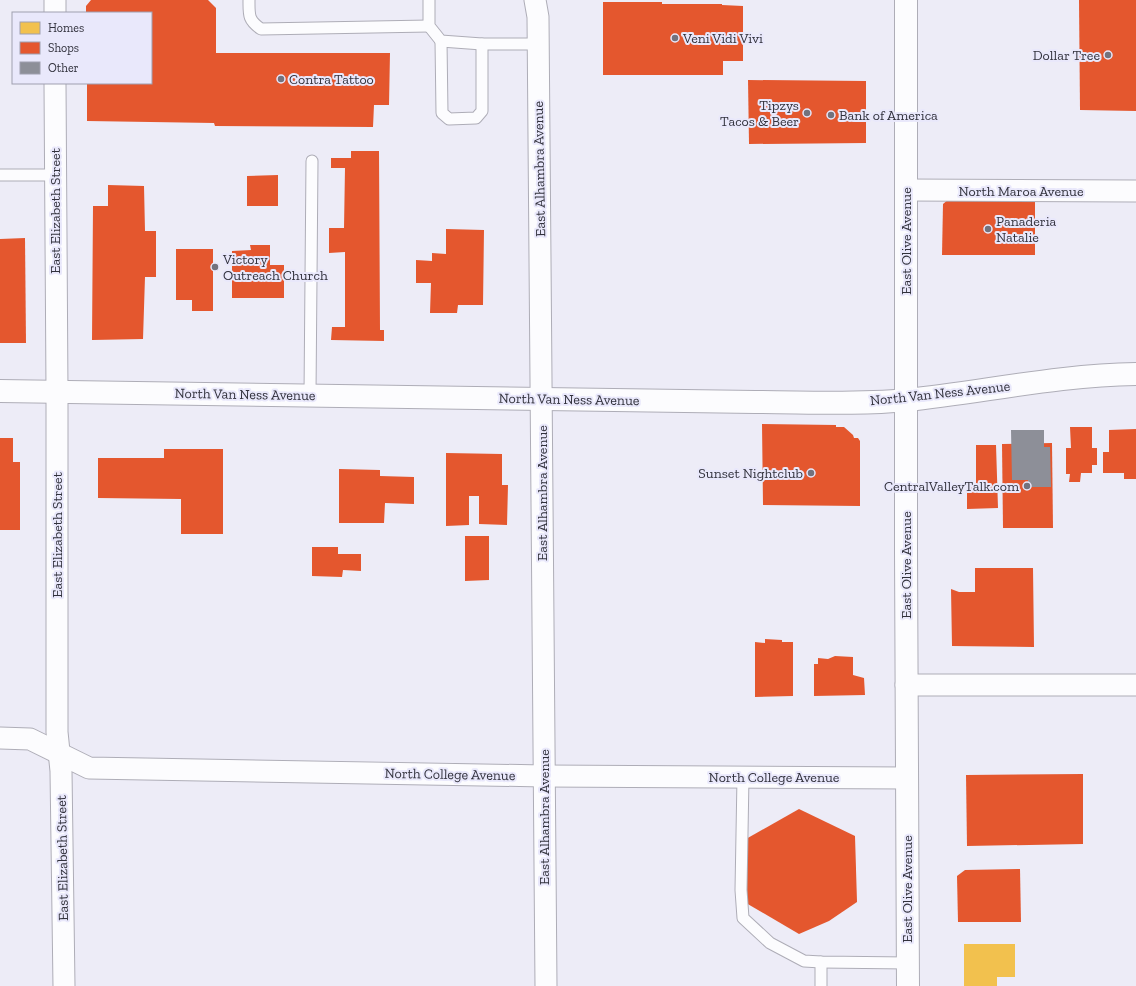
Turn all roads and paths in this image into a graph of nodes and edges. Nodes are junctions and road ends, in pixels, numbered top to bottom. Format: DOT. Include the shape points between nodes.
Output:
graph roads {
  1 [pos="55,0"];
  2 [pos="249,0"];
  3 [pos="429,0"];
  4 [pos="535,0"];
  5 [pos="906,0"];
  6 [pos="55,12"];
  7 [pos="429,26"];
  8 [pos="441,41"];
  9 [pos="482,44"];
  10 [pos="538,44"];
  11 [pos="55,84"];
  12 [pos="312,161"];
  13 [pos="0,175"];
  14 [pos="55,175"];
  15 [pos="906,190"];
  16 [pos="1136,191"];
  17 [pos="1136,374"];
  18 [pos="0,391"];
  19 [pos="57,391"];
  20 [pos="310,395"];
  21 [pos="541,398"];
  22 [pos="906,400"];
  23 [pos="906,685"];
  24 [pos="1136,685"];
  25 [pos="0,738"];
  26 [pos="59,752"];
  27 [pos="544,776"];
  28 [pos="743,777"];
  29 [pos="907,778"];
  30 [pos="821,962"];
  31 [pos="908,963"];
  32 [pos="64,986"];
  33 [pos="546,986"];
  34 [pos="821,986"];
  35 [pos="908,986"];
  1 -- 6 [label="street"];
  2 -- 7 [label="lane" via="252,23 261,29"];
  3 -- 7 [label="lane"];
  4 -- 10 [label="street, East Alhambra Avenue"];
  5 -- 15 [label="main road, East Olive Avenue"];
  7 -- 8 [label="lane"];
  8 -- 9 [label="lane"];
  8 -- 9 [label="lane" via="442,113 449,119 476,118 482,111"];
  9 -- 10 [label="lane"];
  10 -- 21 [label="street, East Alhambra Avenue"];
  11 -- 14 [label="street, East Elizabeth Street"];
  12 -- 20 [label="lane"];
  13 -- 14 [label="lane"];
  14 -- 19 [label="street, East Elizabeth Street"];
  15 -- 16 [label="street, North Maroa Avenue"];
  15 -- 22 [label="main road, East Olive Avenue"];
  17 -- 22 [label="main road, North Van Ness Avenue" via="1056,379"];
  18 -- 19 [label="main road, North Van Ness Avenue"];
  19 -- 20 [label="main road, North Van Ness Avenue"];
  19 -- 26 [label="street, East Elizabeth Street"];
  20 -- 21 [label="main road, North Van Ness Avenue"];
  21 -- 22 [label="main road, North Van Ness Avenue" via="770,402"];
  21 -- 27 [label="street, East Alhambra Avenue"];
  22 -- 23 [label="main road, East Olive Avenue"];
  23 -- 24 [label="street"];
  23 -- 29 [label="main road, East Olive Avenue"];
  25 -- 26 [label="street, North College Avenue" via="30,739"];
  26 -- 27 [label="street, North College Avenue" via="89,768"];
  26 -- 32 [label="street, East Elizabeth Street"];
  27 -- 28 [label="street, North College Avenue"];
  27 -- 33 [label="street, East Alhambra Avenue"];
  28 -- 29 [label="street, North College Avenue"];
  28 -- 30 [label="lane" via="743,918 770,943 804,961"];
  29 -- 31 [label="main road, East Olive Avenue"];
  30 -- 31 [label="lane"];
  30 -- 34 [label="lane"];
  31 -- 35 [label="main road, East Olive Avenue"];
}
